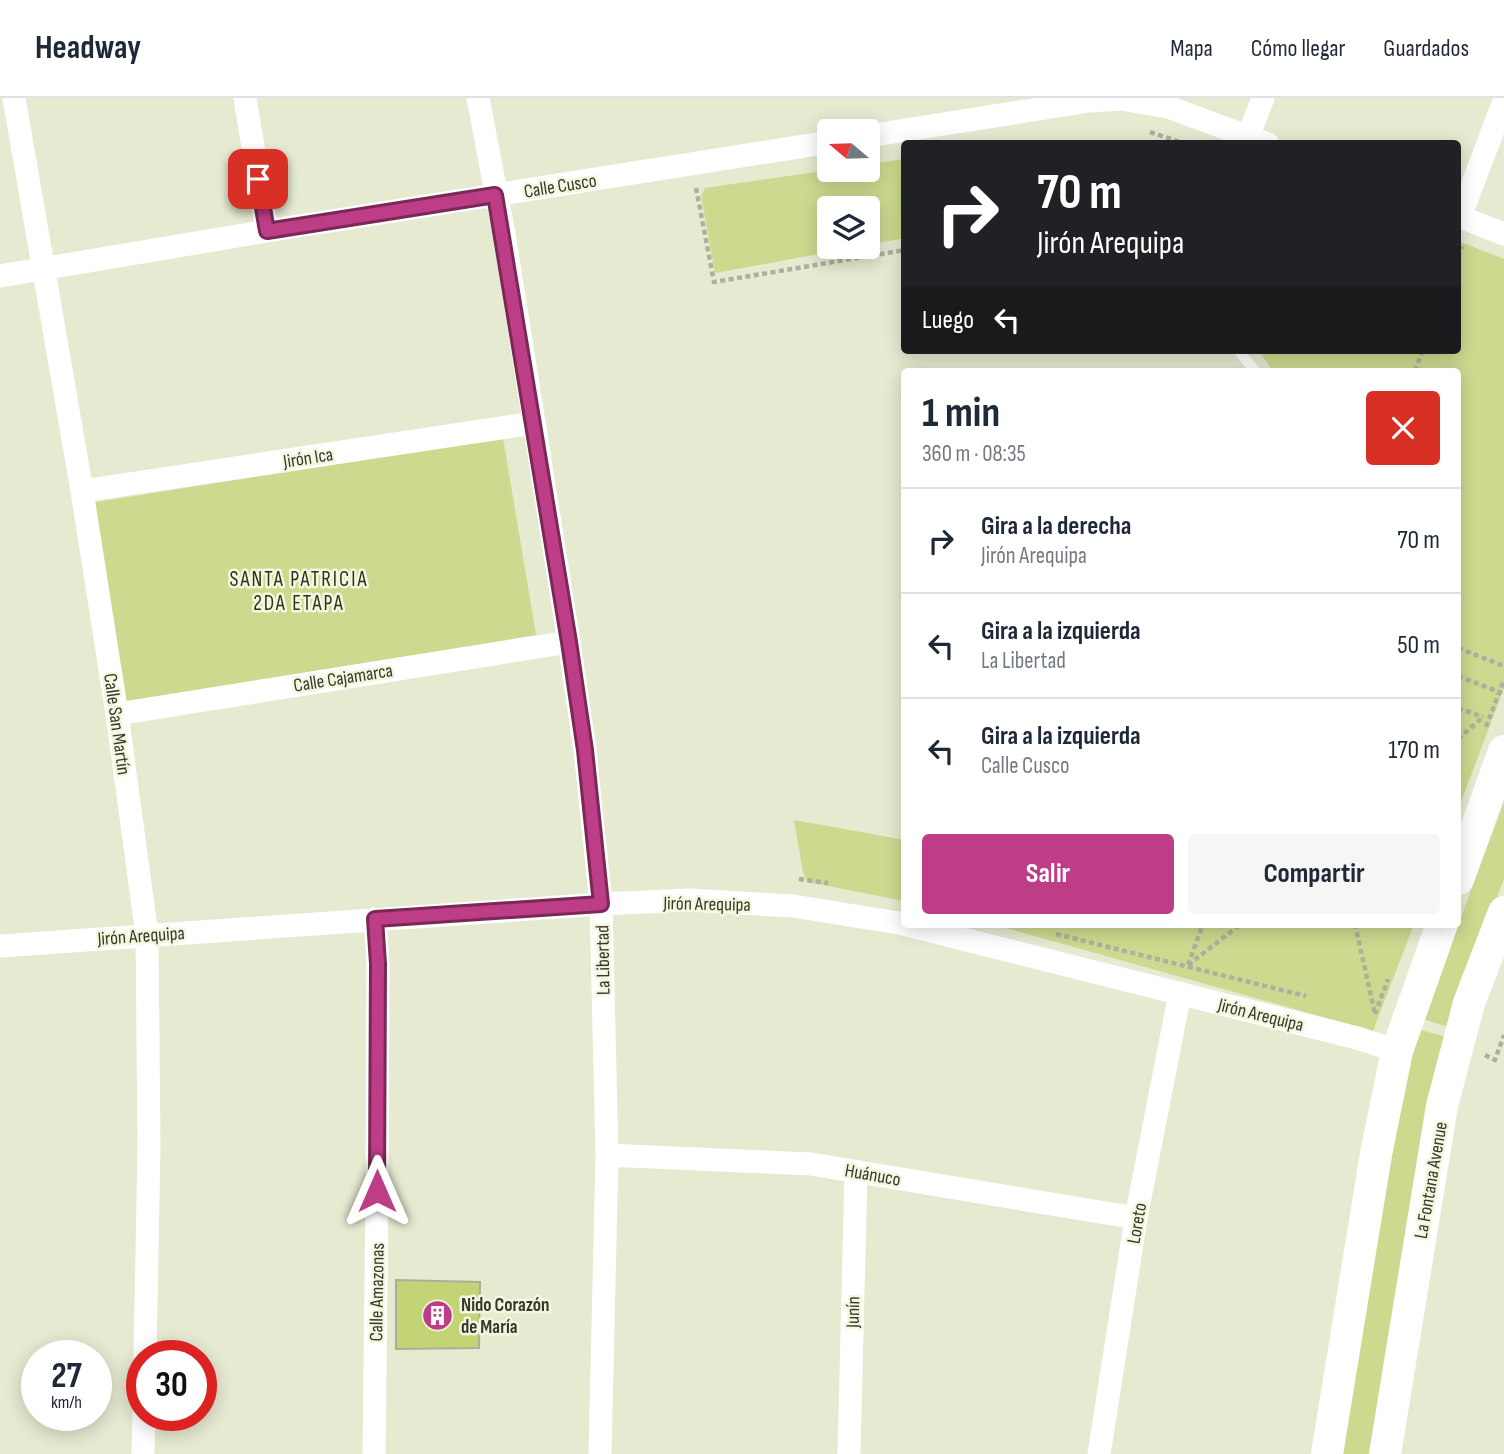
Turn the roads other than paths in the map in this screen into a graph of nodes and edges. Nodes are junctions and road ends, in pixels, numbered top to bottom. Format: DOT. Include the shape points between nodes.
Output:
graph roads {
  1 [pos="14,98"];
  2 [pos="245,98"];
  3 [pos="478,98"];
  4 [pos="1263,98"];
  5 [pos="1504,101"];
  6 [pos="880,134"];
  7 [pos="1257,140"];
  8 [pos="1262,140"];
  9 [pos="817,144"];
  10 [pos="495,195"];
  11 [pos="1461,212"];
  12 [pos="1461,218"];
  13 [pos="267,231"];
  14 [pos="1504,234"];
  15 [pos="44,270"];
  16 [pos="0,276"];
  17 [pos="1241,354"];
  18 [pos="1253,368"];
  19 [pos="534,423"];
  20 [pos="82,491"];
  21 [pos="569,642"];
  22 [pos="117,714"];
  23 [pos="1504,751"];
  24 [pos="1461,871"];
  25 [pos="601,904"];
  26 [pos="1504,912"];
  27 [pos="375,919"];
  28 [pos="901,923"];
  29 [pos="919,928"];
  30 [pos="1441,928"];
  31 [pos="147,935"];
  32 [pos="0,946"];
  33 [pos="1180,993"];
  34 [pos="1397,1051"];
  35 [pos="607,1154"];
  36 [pos="856,1171"];
  37 [pos="1136,1218"];
  38 [pos="145,1340"];
  39 [pos="144,1431"];
  40 [pos="143,1454"];
  41 [pos="374,1454"];
  42 [pos="600,1454"];
  43 [pos="849,1454"];
  44 [pos="1099,1454"];
  45 [pos="1327,1454"];
  46 [pos="1385,1454"];
  1 -- 15 [label="street, Calle San Martín"];
  2 -- 13 [label="street"];
  3 -- 10 [label="street, La Libertad"];
  4 -- 8 [label="street"];
  5 -- 11 [label="street"];
  6 -- 7 [label="street" via="1121,99 1168,107"];
  9 -- 10 [label="street, Calle Cusco"];
  10 -- 13 [label="street, Calle Cusco"];
  10 -- 19 [label="street, La Libertad"];
  12 -- 14 [label="street"];
  13 -- 15 [label="street, Calle Cusco"];
  15 -- 16 [label="street, Calle Cusco"];
  15 -- 20 [label="street, Calle San Martín"];
  17 -- 18 [label="lane"];
  19 -- 20 [label="street, Jirón Ica"];
  19 -- 21 [label="street, La Libertad"];
  20 -- 22 [label="street, Calle San Martín"];
  21 -- 22 [label="street, Calle Cajamarca"];
  21 -- 25 [label="street, La Libertad"];
  22 -- 31 [label="street, Calle San Martín"];
  23 -- 24 [label="main road"];
  25 -- 27 [label="street, Jirón Arequipa"];
  25 -- 28 [label="street, Jirón Arequipa" via="689,900 793,906"];
  25 -- 35 [label="street, La Libertad"];
  26 -- 46 [label="main road, La Fontana Avenue" via="1469,1003 1442,1106"];
  27 -- 31 [label="street, Jirón Arequipa"];
  27 -- 41 [label="street, Calle Amazonas"];
  29 -- 33 [label="street, Jirón Arequipa"];
  30 -- 34 [label="main road"];
  31 -- 32 [label="street, Jirón Arequipa"];
  31 -- 38 [label="street, Calle San Martín"];
  33 -- 34 [label="street, Jirón Arequipa"];
  33 -- 37 [label="street, Loreto"];
  34 -- 45 [label="main road"];
  35 -- 36 [label="street, Huánuco" via="772,1161"];
  35 -- 42 [label="street, La Libertad"];
  36 -- 37 [label="street, Huánuco"];
  36 -- 43 [label="street, Junín"];
  37 -- 44 [label="street, Loreto"];
  39 -- 40 [label="street"];
}
